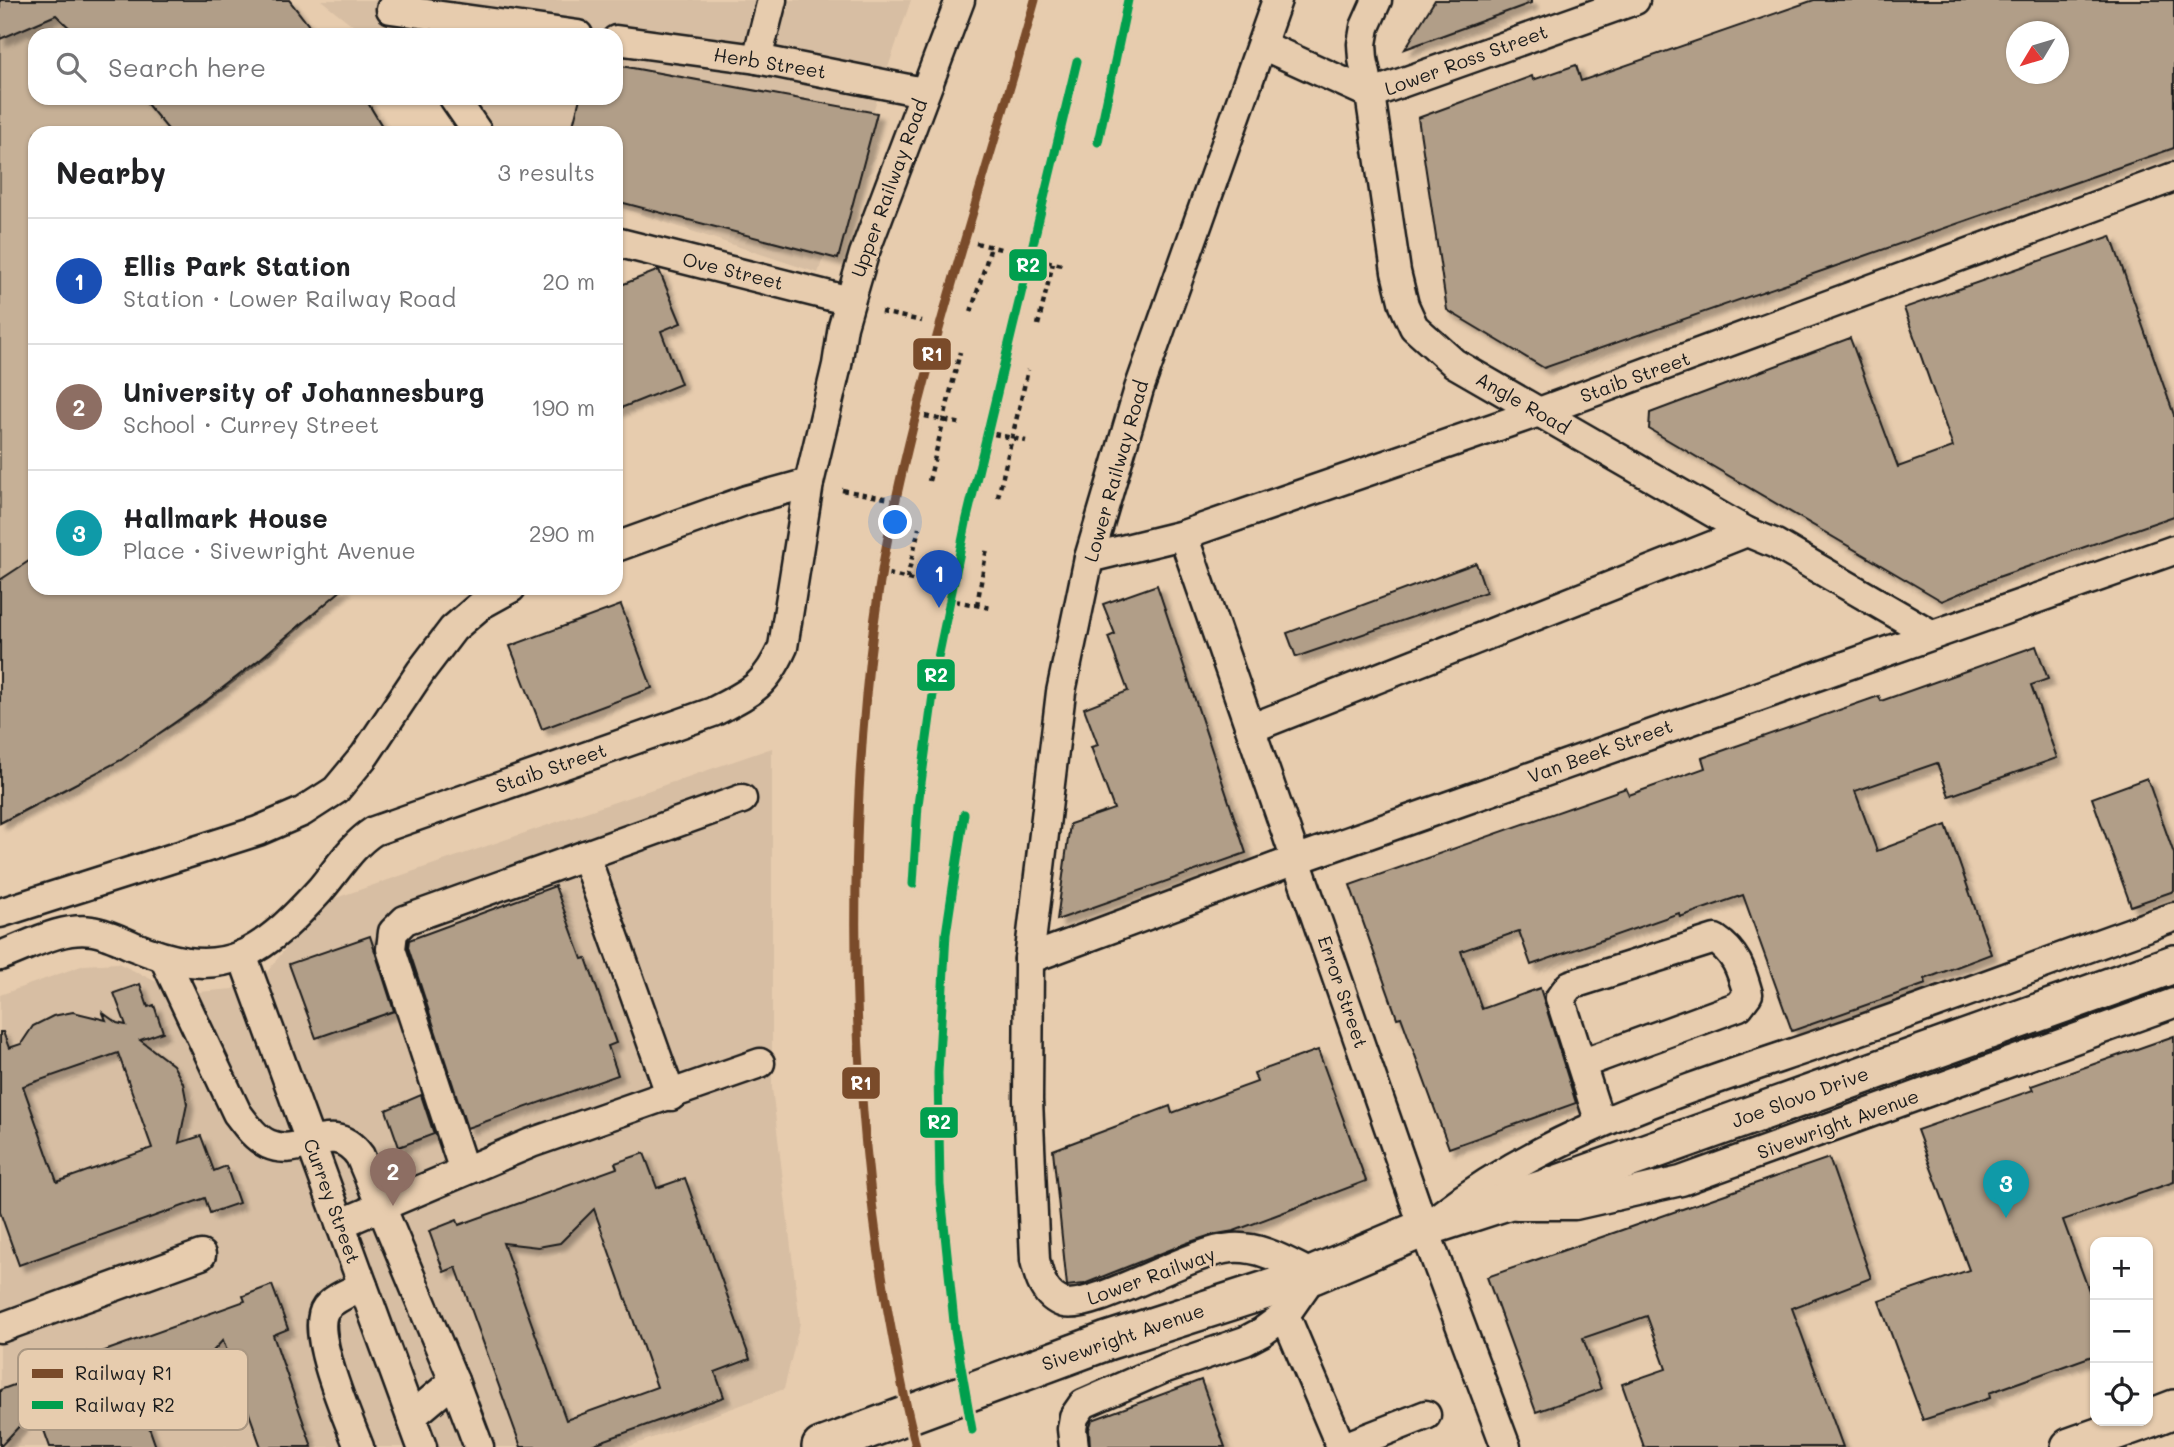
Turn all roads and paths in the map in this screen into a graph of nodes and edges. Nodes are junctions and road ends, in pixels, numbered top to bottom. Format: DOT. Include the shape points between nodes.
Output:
graph roads {
  1 [pos="772,0"];
  2 [pos="946,0"];
  3 [pos="960,0"];
  4 [pos="1277,0"];
  5 [pos="1377,0"];
  6 [pos="1634,0"];
  7 [pos="389,3"];
  8 [pos="405,28"];
  9 [pos="537,28"];
  10 [pos="623,41"];
  11 [pos="1262,45"];
  12 [pos="757,60"];
  13 [pos="926,84"];
  14 [pos="1370,94"];
  15 [pos="458,105"];
  16 [pos="473,126"];
  17 [pos="2174,177"];
  18 [pos="975,243"];
  19 [pos="623,244"];
  20 [pos="991,247"];
  21 [pos="1005,250"];
  22 [pos="1037,260"];
  23 [pos="1053,263"];
  24 [pos="1062,265"];
  25 [pos="850,301"];
  26 [pos="881,312"];
  27 [pos="971,312"];
  28 [pos="922,321"];
  29 [pos="1038,325"];
  30 [pos="960,352"];
  31 [pos="1028,370"];
  32 [pos="1539,412"];
  33 [pos="925,416"];
  34 [pos="943,420"];
  35 [pos="962,424"];
  36 [pos="994,434"];
  37 [pos="1011,438"];
  38 [pos="1026,441"];
  39 [pos="929,481"];
  40 [pos="809,483"];
  41 [pos="842,491"];
  42 [pos="998,497"];
  43 [pos="890,499"];
  44 [pos="919,528"];
  45 [pos="1747,531"];
  46 [pos="1183,535"];
  47 [pos="623,544"];
  48 [pos="987,548"];
  49 [pos="2174,550"];
  50 [pos="1089,558"];
  51 [pos="888,574"];
  52 [pos="906,579"];
  53 [pos="923,583"];
  54 [pos="498,595"];
  55 [pos="955,601"];
  56 [pos="977,605"];
  57 [pos="991,608"];
  58 [pos="1931,634"];
  59 [pos="1252,728"];
  60 [pos="742,799"];
  61 [pos="585,855"];
  62 [pos="1297,859"];
  63 [pos="0,913"];
  64 [pos="2174,917"];
  65 [pos="242,955"];
  66 [pos="0,956"];
  67 [pos="164,958"];
  68 [pos="1029,959"];
  69 [pos="2174,964"];
  70 [pos="2174,1003"];
  71 [pos="760,1063"];
  72 [pos="1581,1064"];
  73 [pos="671,1096"];
  74 [pos="1600,1123"];
  75 [pos="310,1142"];
  76 [pos="464,1171"];
  77 [pos="1493,1205"];
  78 [pos="383,1206"];
  79 [pos="340,1224"];
  80 [pos="1424,1228"];
  81 [pos="201,1255"];
  82 [pos="1313,1275"];
  83 [pos="363,1286"];
  84 [pos="1284,1315"];
  85 [pos="0,1328"];
  86 [pos="454,1381"];
  87 [pos="2174,1409"];
  88 [pos="1426,1415"];
  89 [pos="2153,1417"];
  90 [pos="411,1418"];
  91 [pos="2129,1426"];
  92 [pos="359,1447"];
  93 [pos="422,1447"];
  94 [pos="479,1447"];
  95 [pos="821,1447"];
  96 [pos="1074,1447"];
  97 [pos="1343,1447"];
  98 [pos="1506,1447"];
  99 [pos="2070,1447"];
  1 -- 12 [label="street"];
  2 -- 13 [label="street, Upper Railway Road" via="926,58"];
  3 -- 13 [label="street, Upper Railway Road"];
  4 -- 11 [label="street, Lower Railway Road"];
  5 -- 14 [label="street, Angle Road" via="1362,44"];
  6 -- 14 [label="street, Lower Ross Street"];
  7 -- 8 [label="street"];
  7 -- 9 [label="street"];
  10 -- 12 [label="street, Herb Street"];
  11 -- 14 [label="street, Lower Ross Street"];
  11 -- 50 [label="street, Lower Railway Road" via="1139,389"];
  12 -- 13 [label="street, Herb Street"];
  13 -- 25 [label="street, Upper Railway Road"];
  14 -- 32 [label="street, Angle Road" via="1396,272 1415,327 1454,363"];
  15 -- 16 [label="street"];
  17 -- 32 [label="street, Staib Street"];
  18 -- 20 [label="path"];
  19 -- 25 [label="street, Ove Street"];
  20 -- 21 [label="path"];
  20 -- 27 [label="path"];
  22 -- 23 [label="path"];
  23 -- 24 [label="path"];
  23 -- 29 [label="path"];
  25 -- 40 [label="street, Staib Street"];
  26 -- 28 [label="path"];
  30 -- 34 [label="path"];
  31 -- 37 [label="path"];
  32 -- 45 [label="street, Angle Road"];
  32 -- 46 [label="street, Staib Street"];
  33 -- 34 [label="path"];
  34 -- 35 [label="path"];
  34 -- 39 [label="path"];
  36 -- 37 [label="path"];
  37 -- 38 [label="path"];
  37 -- 42 [label="path"];
  40 -- 47 [label="street"];
  40 -- 65 [label="street, Staib Street" via="783,647 762,684 713,712 374,831 362,838 290,920"];
  41 -- 43 [label="path"];
  44 -- 52 [label="path"];
  45 -- 58 [label="street, Angle Road"];
  45 -- 59 [label="street"];
  46 -- 50 [label="street, Staib Street"];
  46 -- 59 [label="street, Error Street"];
  48 -- 56 [label="path"];
  49 -- 58 [label="street, Van Beek Street"];
  50 -- 68 [label="street, Lower Railway Road" via="1061,692"];
  51 -- 52 [label="path"];
  52 -- 53 [label="path"];
  54 -- 63 [label="street" via="453,629 336,790 302,812 258,831"];
  55 -- 56 [label="path"];
  56 -- 57 [label="path"];
  58 -- 62 [label="street, Van Beek Street"];
  59 -- 62 [label="street, Error Street"];
  60 -- 61 [label="street"];
  61 -- 73 [label="street"];
  61 -- 76 [label="street" via="405,920 393,932 391,949"];
  62 -- 68 [label="street, Van Beek Street"];
  62 -- 80 [label="street, Error Street"];
  64 -- 74 [label="street"];
  65 -- 67 [label="street, Staib Street" via="190,963"];
  65 -- 75 [label="street, Currey Street"];
  66 -- 67 [label="street, Staib Street" via="66,932 91,930"];
  67 -- 75 [label="street" via="237,1113 251,1132 275,1146"];
  68 -- 82 [label="street, Lower Railway" via="1028,1100 1035,1260 1047,1291 1066,1304 1092,1300 1229,1248 1255,1248"];
  69 -- 77 [label="main road, Joe Slovo Drive"];
  70 -- 77 [label="street, Sivewright Avenue" via="1681,1181 1574,1205"];
  71 -- 73 [label="street"];
  72 -- 72 [label="street" via="1739,1006 1748,993 1729,948 1715,939 1570,985 1560,998"];
  72 -- 74 [label="street"];
  73 -- 76 [label="street" via="531,1143"];
  74 -- 80 [label="street" via="1496,1176"];
  75 -- 78 [label="street" via="329,1137 352,1144"];
  75 -- 79 [label="street, Currey Street"];
  76 -- 78 [label="street"];
  77 -- 80 [label="main road, Joe Slovo Drive"];
  78 -- 79 [label="street"];
  78 -- 86 [label="street"];
  79 -- 83 [label="street, Currey Street"];
  80 -- 82 [label="main road, Sivewright Avenue"];
  80 -- 98 [label="street, Error Street"];
  81 -- 85 [label="street"];
  82 -- 84 [label="street"];
  82 -- 95 [label="main road, Sivewright Avenue" via="1107,1341"];
  83 -- 90 [label="street, Currey Street"];
  83 -- 92 [label="street" via="335,1300 322,1315 328,1362"];
  84 -- 96 [label="street" via="1245,1341 1163,1369 1083,1404 1073,1417"];
  84 -- 97 [label="street"];
  86 -- 90 [label="street"];
  86 -- 94 [label="street"];
  87 -- 89 [label="main road"];
  88 -- 97 [label="street"];
  90 -- 93 [label="street, Currey Street"];
  91 -- 99 [label="main road"];
}
